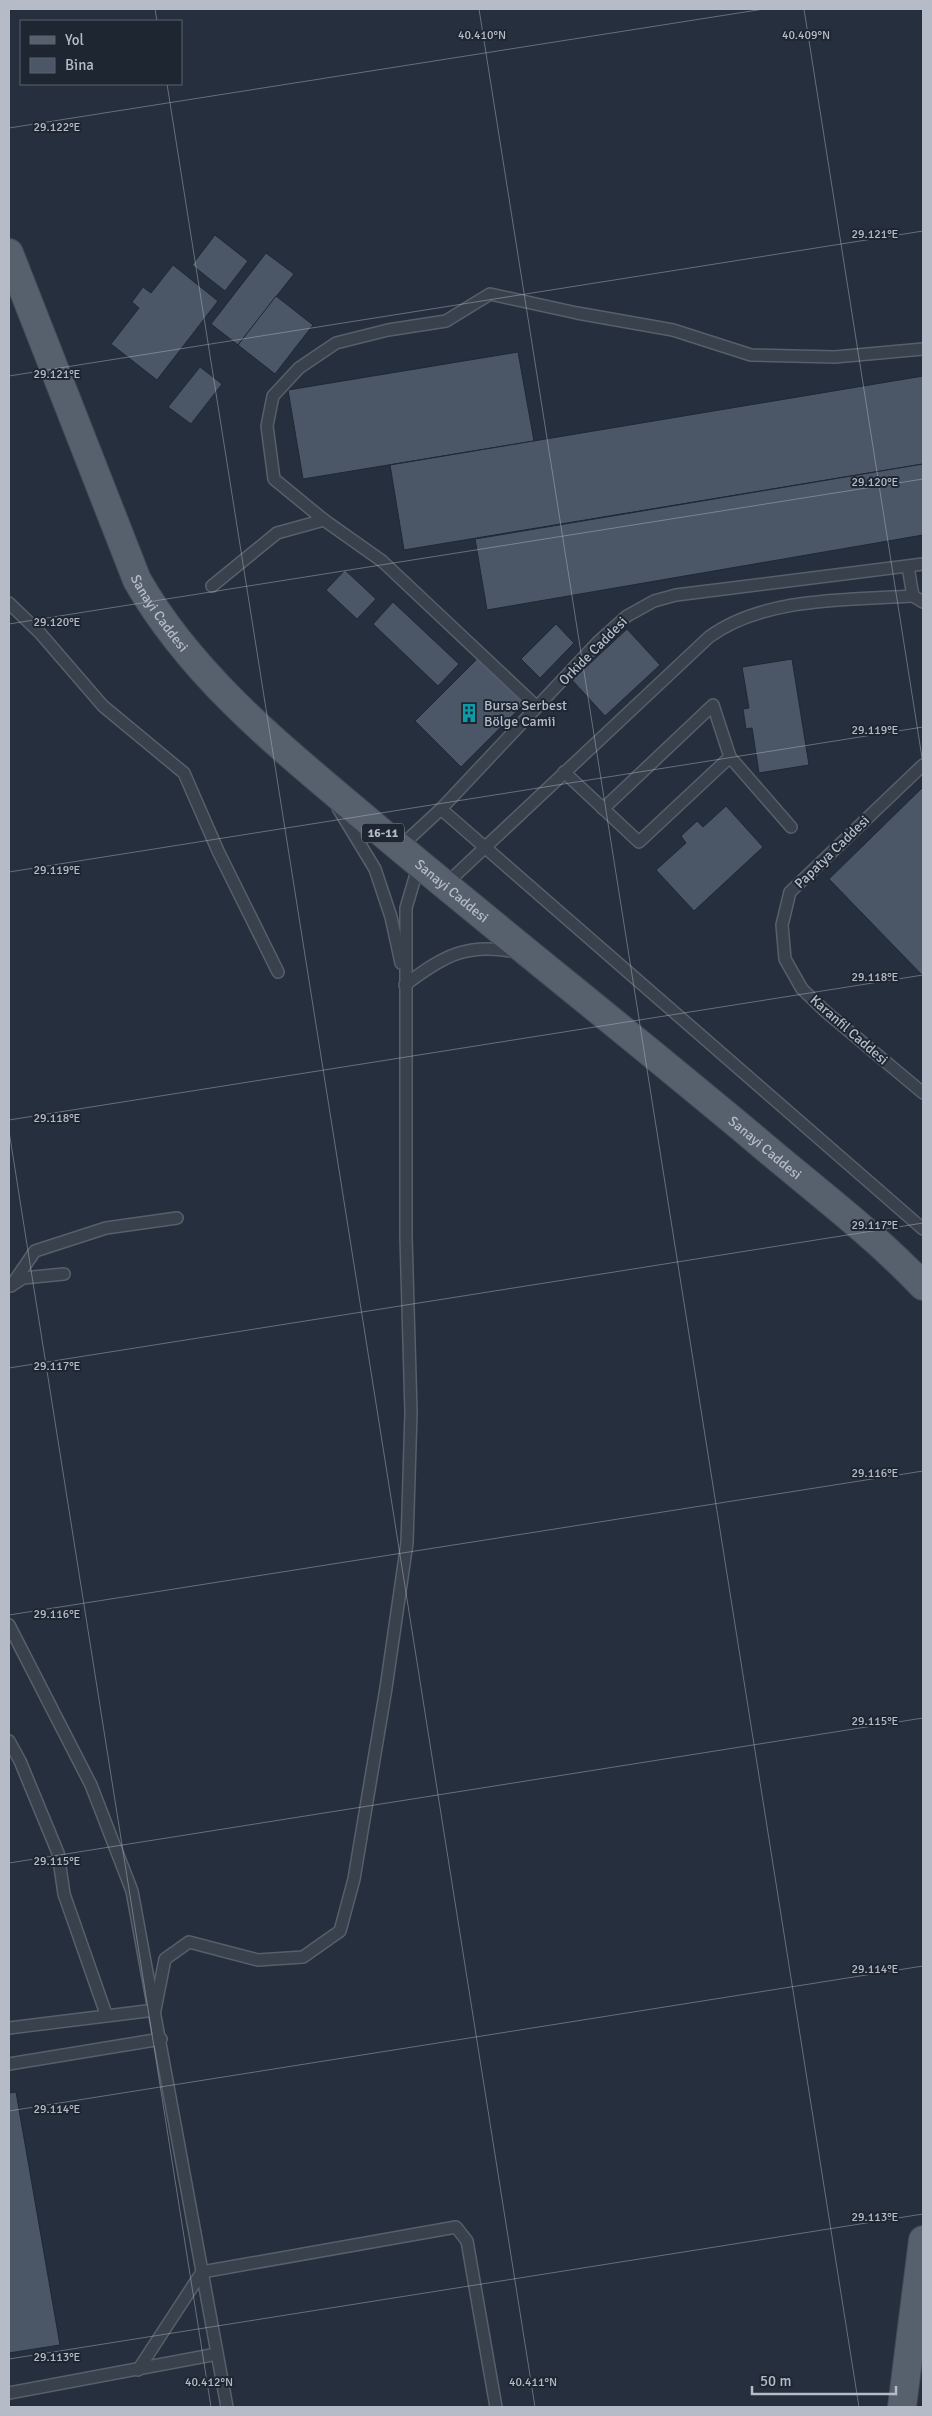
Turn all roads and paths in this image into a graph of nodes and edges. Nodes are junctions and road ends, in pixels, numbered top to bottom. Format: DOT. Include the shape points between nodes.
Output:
graph roads {
  1 [pos="9,253"];
  2 [pos="923,349"];
  3 [pos="324,520"];
  4 [pos="923,564"];
  5 [pos="908,567"];
  6 [pos="212,586"];
  7 [pos="918,599"];
  8 [pos="9,603"];
  9 [pos="538,707"];
  10 [pos="730,757"];
  11 [pos="923,765"];
  12 [pos="564,772"];
  13 [pos="318,778"];
  14 [pos="603,808"];
  15 [pos="440,809"];
  16 [pos="791,826"];
  17 [pos="483,848"];
  18 [pos="409,856"];
  19 [pos="444,886"];
  20 [pos="529,954"];
  21 [pos="785,959"];
  22 [pos="278,972"];
  23 [pos="405,984"];
  24 [pos="923,1093"];
  25 [pos="176,1218"];
  26 [pos="923,1229"];
  27 [pos="64,1274"];
  28 [pos="10,1286"];
  29 [pos="923,1286"];
  30 [pos="9,1624"];
  31 [pos="9,1741"];
  32 [pos="155,2010"];
  33 [pos="106,2014"];
  34 [pos="9,2028"];
  35 [pos="161,2039"];
  36 [pos="9,2064"];
  37 [pos="923,2240"];
  38 [pos="202,2272"];
  39 [pos="217,2354"];
  40 [pos="138,2370"];
  41 [pos="9,2393"];
  42 [pos="227,2407"];
  43 [pos="496,2407"];
  44 [pos="902,2407"];
  1 -- 13 [label="main road, Sanayi Caddesi / 16-11" via="125,552 151,604 209,678"];
  2 -- 3 [label="lane" via="834,357 751,355 673,330 490,294 446,320 336,343 299,368 273,396 267,426 274,480"];
  3 -- 6 [label="lane" via="277,533"];
  3 -- 9 [label="lane" via="382,560"];
  4 -- 5 [label="lane, Orkide Caddesi"];
  5 -- 7 [label="lane"];
  5 -- 9 [label="lane, Orkide Caddesi" via="676,595 654,602 627,616 598,642"];
  7 -- 12 [label="lane" via="822,602 760,612 726,624"];
  8 -- 22 [label="lane" via="104,706 184,773 218,851"];
  9 -- 15 [label="lane, Orkide Caddesi"];
  10 -- 14 [label="lane" via="639,842"];
  10 -- 14 [label="lane" via="713,704"];
  10 -- 16 [label="lane"];
  11 -- 21 [label="lane, Papatya Caddesi" via="790,892 782,925"];
  12 -- 14 [label="lane"];
  12 -- 17 [label="lane"];
  13 -- 18 [label="main road, Sanayi Caddesi / 16-11"];
  13 -- 23 [label="lane" via="375,869 391,917"];
  15 -- 17 [label="lane"];
  15 -- 18 [label="lane, Orkide Caddesi"];
  17 -- 19 [label="lane"];
  17 -- 26 [label="lane"];
  18 -- 19 [label="main road, Sanayi Caddesi / 16-11"];
  18 -- 23 [label="lane"];
  19 -- 20 [label="main road, Sanayi Caddesi / 16-11"];
  20 -- 23 [label="lane" via="492,947 466,951 436,962"];
  20 -- 29 [label="main road, Sanayi Caddesi / 16-11" via="863,1230"];
  21 -- 24 [label="lane, Karanfil Caddesi" via="802,989"];
  23 -- 32 [label="lane" via="406,1237 411,1412 407,1543 354,1880 340,1931 303,1957 258,1960 189,1942 165,1959"];
  25 -- 28 [label="lane" via="106,1228 34,1251"];
  27 -- 28 [label="lane" via="23,1278"];
  30 -- 32 [label="lane" via="91,1785 132,1890"];
  31 -- 33 [label="lane" via="58,1853 64,1894"];
  32 -- 33 [label="lane"];
  32 -- 35 [label="lane"];
  33 -- 34 [label="lane"];
  35 -- 36 [label="lane"];
  35 -- 38 [label="lane"];
  37 -- 44 [label="main road"];
  38 -- 39 [label="lane"];
  38 -- 40 [label="lane"];
  38 -- 43 [label="lane" via="456,2227 467,2241"];
  39 -- 40 [label="lane"];
  39 -- 42 [label="lane"];
  40 -- 41 [label="lane"];
}
